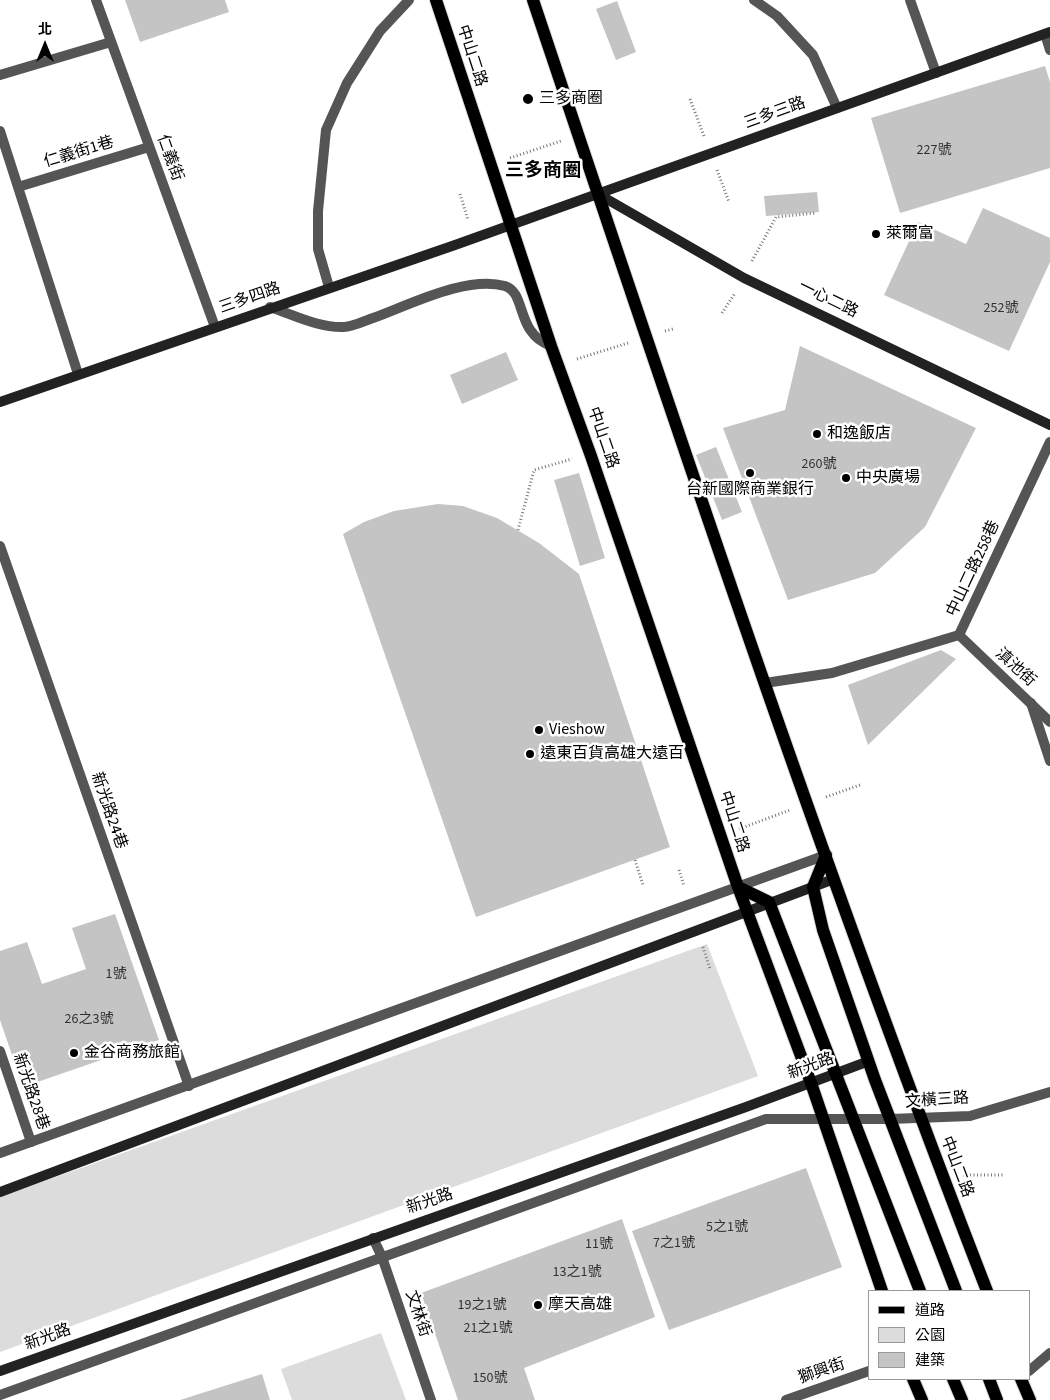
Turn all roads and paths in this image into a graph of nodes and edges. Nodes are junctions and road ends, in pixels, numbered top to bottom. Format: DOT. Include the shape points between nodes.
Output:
graph roads {
  1 [pos="96,0"];
  2 [pos="409,0"];
  3 [pos="436,0"];
  4 [pos="533,0"];
  5 [pos="754,0"];
  6 [pos="910,0"];
  7 [pos="1048,33"];
  8 [pos="111,42"];
  9 [pos="1050,50"];
  10 [pos="936,73"];
  11 [pos="0,75"];
  12 [pos="837,108"];
  13 [pos="0,131"];
  14 [pos="578,135"];
  15 [pos="149,147"];
  16 [pos="489,165"];
  17 [pos="18,187"];
  18 [pos="598,194"];
  19 [pos="816,214"];
  20 [pos="510,225"];
  21 [pos="759,246"];
  22 [pos="329,287"];
  23 [pos="270,307"];
  24 [pos="214,327"];
  25 [pos="672,329"];
  26 [pos="647,337"];
  27 [pos="551,346"];
  28 [pos="559,365"];
  29 [pos="78,374"];
  30 [pos="0,402"];
  31 [pos="1050,425"];
  32 [pos="1050,442"];
  33 [pos="580,456"];
  34 [pos="518,530"];
  35 [pos="0,546"];
  36 [pos="959,635"];
  37 [pos="765,683"];
  38 [pos="1031,703"];
  39 [pos="1050,722"];
  40 [pos="1050,761"];
  41 [pos="860,786"];
  42 [pos="808,804"];
  43 [pos="721,835"];
  44 [pos="826,855"];
  45 [pos="634,860"];
  46 [pos="834,879"];
  47 [pos="643,885"];
  48 [pos="738,887"];
  49 [pos="813,887"];
  50 [pos="769,902"];
  51 [pos="746,910"];
  52 [pos="0,1051"];
  53 [pos="869,1061"];
  54 [pos="835,1074"];
  55 [pos="811,1083"];
  56 [pos="189,1086"];
  57 [pos="1050,1092"];
  58 [pos="920,1118"];
  59 [pos="854,1119"];
  60 [pos="890,1119"];
  61 [pos="823,1120"];
  62 [pos="31,1142"];
  63 [pos="0,1153"];
  64 [pos="0,1192"];
  65 [pos="373,1238"];
  66 [pos="382,1257"];
  67 [pos="882,1290"];
  68 [pos="920,1290"];
  69 [pos="956,1290"];
  70 [pos="987,1290"];
  71 [pos="1050,1352"];
  72 [pos="1030,1370"];
  73 [pos="0,1371"];
  74 [pos="868,1371"];
  75 [pos="913,1380"];
  76 [pos="953,1380"];
  77 [pos="989,1380"];
  78 [pos="1021,1380"];
  79 [pos="0,1395"];
  80 [pos="431,1400"];
  81 [pos="786,1400"];
  82 [pos="922,1400"];
  83 [pos="962,1400"];
  84 [pos="997,1400"];
  85 [pos="1030,1400"];
  1 -- 8 [label="street, 仁義街"];
  2 -- 22 [label="street" via="380,31 347,83 326,130 318,211 318,249"];
  3 -- 16 [label="main road, 中山二路"];
  4 -- 14 [label="main road, 中山二路"];
  5 -- 12 [label="street" via="777,16 813,55"];
  6 -- 10 [label="street"];
  7 -- 9 [label="street"];
  7 -- 10 [label="street, 三多三路"];
  8 -- 11 [label="street"];
  8 -- 15 [label="street, 仁義街"];
  10 -- 12 [label="street, 三多三路"];
  12 -- 18 [label="street, 三多三路"];
  13 -- 17 [label="street"];
  14 -- 16 [label="path"];
  14 -- 18 [label="main road, 中山二路"];
  15 -- 17 [label="street, 仁義街1巷"];
  15 -- 24 [label="street, 仁義街"];
  16 -- 20 [label="main road, 中山二路"];
  17 -- 29 [label="street"];
  18 -- 20 [label="street, 三多三路"];
  18 -- 26 [label="main road, 中山二路"];
  18 -- 31 [label="street, 一心二路" via="744,278"];
  19 -- 21 [label="path" via="776,217"];
  20 -- 22 [label="street, 三多四路"];
  20 -- 27 [label="main road, 中山二路"];
  22 -- 23 [label="street, 三多四路"];
  23 -- 24 [label="street, 三多四路"];
  23 -- 27 [label="street" via="320,324 345,327 452,290 488,283 507,287 515,293 529,331 538,342"];
  24 -- 29 [label="street, 三多四路"];
  25 -- 26 [label="path"];
  26 -- 28 [label="path"];
  26 -- 37 [label="main road, 中山二路"];
  27 -- 28 [label="main road, 中山二路"];
  28 -- 43 [label="main road, 中山二路"];
  29 -- 30 [label="street, 三多四路"];
  32 -- 36 [label="street, 中山二路258巷"];
  33 -- 34 [label="path" via="534,470"];
  35 -- 56 [label="street, 新光路24巷"];
  36 -- 37 [label="street, 中山二路258巷" via="832,673"];
  36 -- 38 [label="street, 滇池街"];
  37 -- 42 [label="main road, 中山二路"];
  38 -- 39 [label="street, 滇池街"];
  38 -- 40 [label="street"];
  41 -- 42 [label="path"];
  42 -- 43 [label="path"];
  42 -- 44 [label="main road, 中山二路"];
  43 -- 48 [label="main road, 中山二路"];
  44 -- 46 [label="main road, 中山二路"];
  44 -- 48 [label="street"];
  44 -- 49 [label="main road"];
  45 -- 47 [label="path"];
  46 -- 49 [label="street"];
  46 -- 58 [label="main road, 中山二路"];
  48 -- 50 [label="main road"];
  48 -- 51 [label="main road, 中山二路"];
  48 -- 56 [label="street"];
  49 -- 50 [label="street"];
  49 -- 53 [label="main road" via="823,930"];
  50 -- 51 [label="street"];
  50 -- 54 [label="main road"];
  51 -- 55 [label="main road, 中山二路"];
  51 -- 64 [label="street"];
  52 -- 62 [label="street, 新光路28巷"];
  53 -- 54 [label="street, 新光路"];
  53 -- 60 [label="main road"];
  54 -- 55 [label="street, 新光路"];
  54 -- 59 [label="main road"];
  55 -- 61 [label="main road, 中山二路"];
  55 -- 65 [label="street, 新光路"];
  56 -- 62 [label="street"];
  57 -- 58 [label="street, 文橫三路" via="970,1116"];
  58 -- 60 [label="street, 文橫三路"];
  58 -- 70 [label="main road, 中山二路"];
  59 -- 60 [label="street, 文橫三路"];
  59 -- 61 [label="street, 文橫三路"];
  59 -- 68 [label="main road"];
  60 -- 69 [label="main road"];
  61 -- 66 [label="street" via="766,1119"];
  61 -- 67 [label="main road, 中山二路"];
  62 -- 63 [label="street"];
  65 -- 66 [label="street, 文林街"];
  65 -- 73 [label="street, 新光路"];
  66 -- 79 [label="street"];
  66 -- 80 [label="street, 文林街"];
  71 -- 72 [label="street"];
  74 -- 81 [label="street, 獅興街"];
  75 -- 82 [label="main road"];
  76 -- 83 [label="main road"];
  77 -- 84 [label="main road"];
  78 -- 85 [label="main road"];
}
